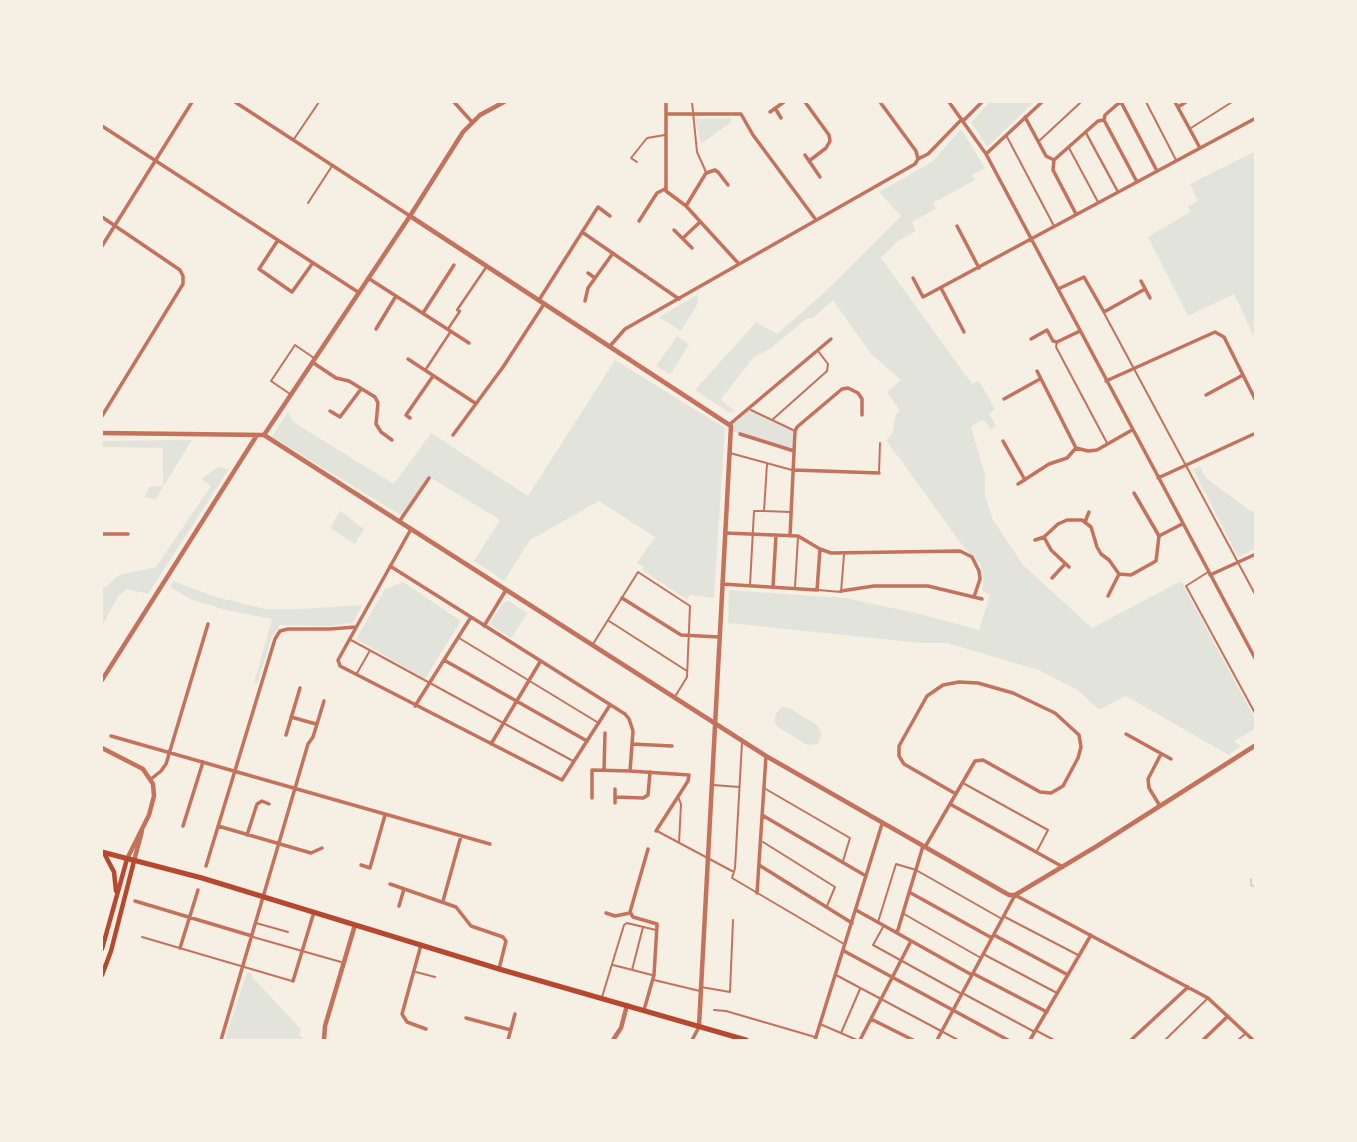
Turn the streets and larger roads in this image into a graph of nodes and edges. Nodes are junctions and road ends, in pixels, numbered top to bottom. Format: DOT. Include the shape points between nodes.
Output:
graph roads {
  1 [pos="192,102"];
  2 [pos="235,102"];
  3 [pos="454,102"];
  4 [pos="504,102"];
  5 [pos="666,102"];
  6 [pos="785,102"];
  7 [pos="805,102"];
  8 [pos="880,102"];
  9 [pos="949,102"];
  10 [pos="982,102"];
  11 [pos="1042,102"];
  12 [pos="1121,102"];
  13 [pos="1175,102"];
  14 [pos="1186,102"];
  15 [pos="1178,107"];
  16 [pos="775,108"];
  17 [pos="770,112"];
  18 [pos="666,114"];
  19 [pos="1025,117"];
  20 [pos="781,118"];
  21 [pos="1255,118"];
  22 [pos="1104,120"];
  23 [pos="472,122"];
  24 [pos="964,122"];
  25 [pos="102,126"];
  26 [pos="1086,133"];
  27 [pos="1200,148"];
  28 [pos="985,152"];
  29 [pos="805,155"];
  30 [pos="918,159"];
  31 [pos="1054,160"];
  32 [pos="155,161"];
  33 [pos="809,161"];
  34 [pos="1157,171"];
  35 [pos="820,177"];
  36 [pos="1137,182"];
  37 [pos="728,185"];
  38 [pos="665,188"];
  39 [pos="1118,192"];
  40 [pos="686,206"];
  41 [pos="1076,215"];
  42 [pos="410,216"];
  43 [pos="610,216"];
  44 [pos="102,217"];
  45 [pos="816,220"];
  46 [pos="639,221"];
  47 [pos="700,222"];
  48 [pos="114,225"];
  49 [pos="957,226"];
  50 [pos="674,230"];
  51 [pos="582,232"];
  52 [pos="683,237"];
  53 [pos="278,240"];
  54 [pos="1031,240"];
  55 [pos="102,246"];
  56 [pos="692,248"];
  57 [pos="613,253"];
  58 [pos="313,263"];
  59 [pos="738,264"];
  60 [pos="454,265"];
  61 [pos="487,267"];
  62 [pos="979,268"];
  63 [pos="588,273"];
  64 [pos="368,278"];
  65 [pos="595,278"];
  66 [pos="913,278"];
  67 [pos="1141,281"];
  68 [pos="941,288"];
  69 [pos="1058,289"];
  70 [pos="1145,289"];
  71 [pos="359,292"];
  72 [pos="396,296"];
  73 [pos="1150,298"];
  74 [pos="679,299"];
  75 [pos="585,301"];
  76 [pos="542,302"];
  77 [pos="423,313"];
  78 [pos="376,329"];
  79 [pos="449,330"];
  80 [pos="1080,331"];
  81 [pos="964,332"];
  82 [pos="831,339"];
  83 [pos="1031,339"];
  84 [pos="469,343"];
  85 [pos="610,346"];
  86 [pos="408,359"];
  87 [pos="313,360"];
  88 [pos="425,370"];
  89 [pos="1037,371"];
  90 [pos="1243,375"];
  91 [pos="433,376"];
  92 [pos="1040,379"];
  93 [pos="1107,381"];
  94 [pos="361,389"];
  95 [pos="1013,395"];
  96 [pos="1206,395"];
  97 [pos="1004,399"];
  98 [pos="1015,400"];
  99 [pos="1255,401"];
  100 [pos="475,403"];
  101 [pos="330,411"];
  102 [pos="862,415"];
  103 [pos="102,416"];
  104 [pos="410,418"];
  105 [pos="730,424"];
  106 [pos="752,429"];
  107 [pos="1132,430"];
  108 [pos="102,433"];
  109 [pos="1255,433"];
  110 [pos="257,434"];
  111 [pos="740,434"];
  112 [pos="264,435"];
  113 [pos="453,435"];
  114 [pos="750,438"];
  115 [pos="392,440"];
  116 [pos="1003,442"];
  117 [pos="1076,448"];
  118 [pos="794,451"];
  119 [pos="793,470"];
  120 [pos="879,473"];
  121 [pos="429,478"];
  122 [pos="1158,478"];
  123 [pos="1025,480"];
  124 [pos="1018,484"];
  125 [pos="1134,493"];
  126 [pos="1089,512"];
  127 [pos="399,522"];
  128 [pos="1085,522"];
  129 [pos="1182,524"];
  130 [pos="411,529"];
  131 [pos="725,533"];
  132 [pos="102,534"];
  133 [pos="128,534"];
  134 [pos="776,535"];
  135 [pos="790,536"];
  136 [pos="1159,536"];
  137 [pos="1044,537"];
  138 [pos="1035,540"];
  139 [pos="820,550"];
  140 [pos="1255,554"];
  141 [pos="390,566"];
  142 [pos="1209,573"];
  143 [pos="1119,574"];
  144 [pos="1052,578"];
  145 [pos="722,584"];
  146 [pos="774,587"];
  147 [pos="506,590"];
  148 [pos="841,591"];
  149 [pos="1108,596"];
  150 [pos="974,597"];
  151 [pos="622,598"];
  152 [pos="982,599"];
  153 [pos="471,617"];
  154 [pos="208,624"];
  155 [pos="484,626"];
  156 [pos="356,627"];
  157 [pos="719,637"];
  158 [pos="444,660"];
  159 [pos="1255,660"];
  160 [pos="541,662"];
  161 [pos="102,680"];
  162 [pos="300,688"];
  163 [pos="324,701"];
  164 [pos="517,702"];
  165 [pos="610,705"];
  166 [pos="415,706"];
  167 [pos="291,716"];
  168 [pos="317,724"];
  169 [pos="715,724"];
  170 [pos="605,733"];
  171 [pos="1126,734"];
  172 [pos="286,735"];
  173 [pos="111,736"];
  174 [pos="662,737"];
  175 [pos="605,739"];
  176 [pos="1135,739"];
  177 [pos="598,740"];
  178 [pos="587,741"];
  179 [pos="491,744"];
  180 [pos="632,744"];
  181 [pos="1131,745"];
  182 [pos="1255,745"];
  183 [pos="662,746"];
  184 [pos="672,746"];
  185 [pos="102,748"];
  186 [pos="170,752"];
  187 [pos="1161,754"];
  188 [pos="766,756"];
  189 [pos="1171,759"];
  190 [pos="203,762"];
  191 [pos="604,770"];
  192 [pos="236,771"];
  193 [pos="630,771"];
  194 [pos="650,772"];
  195 [pos="151,779"];
  196 [pos="296,789"];
  197 [pos="615,789"];
  198 [pos="956,794"];
  199 [pos="592,798"];
  200 [pos="269,804"];
  201 [pos="950,804"];
  202 [pos="1160,806"];
  203 [pos="385,815"];
  204 [pos="762,815"];
  205 [pos="882,824"];
  206 [pos="183,826"];
  207 [pos="218,826"];
  208 [pos="142,831"];
  209 [pos="656,831"];
  210 [pos="247,835"];
  211 [pos="461,836"];
  212 [pos="490,844"];
  213 [pos="278,845"];
  214 [pos="924,847"];
  215 [pos="321,848"];
  216 [pos="648,849"];
  217 [pos="103,852"];
  218 [pos="127,859"];
  219 [pos="134,861"];
  220 [pos="636,862"];
  221 [pos="644,864"];
  222 [pos="360,865"];
  223 [pos="759,865"];
  224 [pos="206,866"];
  225 [pos="1063,867"];
  226 [pos="866,876"];
  227 [pos="390,884"];
  228 [pos="404,889"];
  229 [pos="198,890"];
  230 [pos="909,892"];
  231 [pos="757,893"];
  232 [pos="1016,895"];
  233 [pos="117,896"];
  234 [pos="263,897"];
  235 [pos="135,901"];
  236 [pos="443,902"];
  237 [pos="399,906"];
  238 [pos="856,911"];
  239 [pos="314,912"];
  240 [pos="606,913"];
  241 [pos="630,913"];
  242 [pos="189,917"];
  243 [pos="852,923"];
  244 [pos="355,925"];
  245 [pos="897,933"];
  246 [pos="1091,935"];
  247 [pos="251,936"];
  248 [pos="993,937"];
  249 [pos="911,942"];
  250 [pos="421,945"];
  251 [pos="180,948"];
  252 [pos="102,949"];
  253 [pos="843,951"];
  254 [pos="499,969"];
  255 [pos="973,974"];
  256 [pos="102,975"];
  257 [pos="1068,975"];
  258 [pos="893,978"];
  259 [pos="293,981"];
  260 [pos="1188,987"];
  261 [pos="627,1005"];
  262 [pos="645,1010"];
  263 [pos="953,1011"];
  264 [pos="1046,1012"];
  265 [pos="515,1014"];
  266 [pos="1228,1016"];
  267 [pos="466,1018"];
  268 [pos="871,1019"];
  269 [pos="699,1026"];
  270 [pos="426,1029"];
  271 [pos="511,1030"];
  272 [pos="998,1035"];
  273 [pos="816,1039"];
  274 [pos="221,1041"];
  275 [pos="324,1041"];
  276 [pos="508,1041"];
  277 [pos="613,1041"];
  278 [pos="692,1041"];
  279 [pos="746,1041"];
  280 [pos="859,1041"];
  281 [pos="913,1041"];
  282 [pos="937,1041"];
  283 [pos="996,1041"];
  284 [pos="1008,1041"];
  285 [pos="1030,1041"];
  286 [pos="1131,1041"];
  287 [pos="1203,1041"];
  288 [pos="1253,1041"];
  1 -- 32 [label="street"];
  2 -- 42 [label="street"];
  3 -- 23 [label="street"];
  4 -- 23 [label="street"];
  5 -- 18 [label="street"];
  6 -- 16 [label="street"];
  7 -- 33 [label="street" via="830,141"];
  8 -- 30 [label="street"];
  9 -- 24 [label="street"];
  10 -- 24 [label="street"];
  11 -- 19 [label="street"];
  12 -- 22 [label="street"];
  12 -- 34 [label="street"];
  13 -- 15 [label="street"];
  14 -- 15 [label="street"];
  15 -- 27 [label="street"];
  16 -- 17 [label="street"];
  16 -- 20 [label="street"];
  18 -- 38 [label="street"];
  18 -- 45 [label="street" via="741,114"];
  19 -- 28 [label="street"];
  19 -- 31 [label="street" via="1046,156"];
  21 -- 27 [label="street"];
  22 -- 26 [label="street"];
  22 -- 36 [label="street"];
  23 -- 42 [label="street"];
  24 -- 28 [label="street"];
  24 -- 30 [label="street"];
  25 -- 32 [label="street"];
  26 -- 31 [label="street"];
  26 -- 39 [label="street"];
  27 -- 34 [label="street"];
  28 -- 54 [label="street"];
  29 -- 33 [label="street"];
  30 -- 45 [label="street"];
  31 -- 41 [label="street" via="1053,170"];
  32 -- 48 [label="street"];
  32 -- 53 [label="street"];
  33 -- 35 [label="street"];
  34 -- 36 [label="street"];
  36 -- 39 [label="street"];
  37 -- 40 [label="street" via="715,170 706,173"];
  38 -- 40 [label="street"];
  38 -- 46 [label="street"];
  39 -- 41 [label="street"];
  40 -- 47 [label="street"];
  41 -- 54 [label="street"];
  42 -- 61 [label="street"];
  42 -- 64 [label="street"];
  43 -- 51 [label="street" via="598,207"];
  44 -- 48 [label="street"];
  45 -- 59 [label="street"];
  47 -- 52 [label="street"];
  47 -- 59 [label="street"];
  48 -- 55 [label="street"];
  48 -- 103 [label="street" via="180,271 183,284"];
  49 -- 62 [label="street"];
  50 -- 52 [label="street"];
  51 -- 57 [label="street"];
  51 -- 76 [label="street"];
  52 -- 56 [label="street"];
  53 -- 58 [label="street"];
  53 -- 58 [label="street" via="259,270 292,292"];
  54 -- 62 [label="street"];
  54 -- 69 [label="street"];
  57 -- 65 [label="street"];
  57 -- 74 [label="street"];
  58 -- 71 [label="street"];
  59 -- 74 [label="street"];
  60 -- 77 [label="street"];
  61 -- 76 [label="street"];
  61 -- 79 [label="street"];
  62 -- 68 [label="street"];
  63 -- 65 [label="street"];
  64 -- 71 [label="street"];
  64 -- 72 [label="street"];
  65 -- 75 [label="street"];
  66 -- 68 [label="street" via="923,297"];
  67 -- 70 [label="street"];
  68 -- 81 [label="street"];
  69 -- 70 [label="street" via="1086,278 1104,312"];
  69 -- 80 [label="street"];
  70 -- 73 [label="street"];
  71 -- 87 [label="street"];
  72 -- 77 [label="street"];
  72 -- 78 [label="street"];
  74 -- 85 [label="street" via="625,330"];
  76 -- 85 [label="street"];
  76 -- 100 [label="street" via="504,366"];
  77 -- 79 [label="street"];
  79 -- 84 [label="street"];
  79 -- 88 [label="street"];
  80 -- 83 [label="street" via="1057,342 1047,330"];
  80 -- 93 [label="street"];
  82 -- 105 [label="street"];
  85 -- 105 [label="street"];
  86 -- 88 [label="street"];
  87 -- 94 [label="street" via="336,378"];
  87 -- 112 [label="street"];
  88 -- 91 [label="street"];
  89 -- 92 [label="street"];
  90 -- 93 [label="street" via="1224,337 1212,332"];
  90 -- 96 [label="street"];
  90 -- 99 [label="street"];
  91 -- 100 [label="street"];
  91 -- 104 [label="street" via="406,415"];
  92 -- 95 [label="street"];
  92 -- 117 [label="street"];
  93 -- 107 [label="street"];
  94 -- 101 [label="street" via="340,417"];
  94 -- 115 [label="street" via="377,400 376,424"];
  95 -- 97 [label="street"];
  95 -- 98 [label="street"];
  100 -- 113 [label="street"];
  102 -- 118 [label="street" via="858,393 842,389 795,431"];
  105 -- 131 [label="street"];
  106 -- 114 [label="street"];
  107 -- 117 [label="street" via="1088,451"];
  107 -- 122 [label="street"];
  108 -- 110 [label="street"];
  109 -- 122 [label="street"];
  110 -- 112 [label="street"];
  110 -- 161 [label="street"];
  111 -- 114 [label="street"];
  112 -- 127 [label="street"];
  114 -- 118 [label="street"];
  116 -- 123 [label="street" via="1012,450"];
  117 -- 123 [label="street" via="1067,458"];
  118 -- 119 [label="street"];
  119 -- 120 [label="street"];
  119 -- 135 [label="street"];
  121 -- 127 [label="street"];
  122 -- 129 [label="street"];
  123 -- 124 [label="street"];
  125 -- 136 [label="street"];
  126 -- 128 [label="street"];
  127 -- 130 [label="street"];
  128 -- 137 [label="street" via="1067,520"];
  128 -- 143 [label="street" via="1094,531 1099,551"];
  129 -- 136 [label="street"];
  129 -- 142 [label="street"];
  130 -- 141 [label="street"];
  130 -- 147 [label="street"];
  131 -- 134 [label="street"];
  131 -- 145 [label="street"];
  132 -- 133 [label="street"];
  134 -- 135 [label="street"];
  134 -- 146 [label="street"];
  135 -- 139 [label="street"];
  136 -- 143 [label="street" via="1152,564 1131,575"];
  137 -- 138 [label="street"];
  137 -- 144 [label="street" via="1067,566"];
  139 -- 146 [label="street" via="817,590"];
  139 -- 150 [label="street" via="844,554 960,551 972,558 979,571"];
  140 -- 142 [label="street"];
  141 -- 153 [label="street"];
  141 -- 156 [label="street"];
  142 -- 159 [label="street"];
  143 -- 149 [label="street"];
  145 -- 146 [label="street"];
  145 -- 157 [label="street"];
  147 -- 155 [label="street"];
  147 -- 169 [label="street"];
  148 -- 150 [label="street" via="928,586"];
  150 -- 152 [label="street"];
  151 -- 157 [label="street" via="681,635"];
  153 -- 155 [label="street"];
  153 -- 158 [label="street"];
  154 -- 186 [label="street"];
  155 -- 160 [label="street"];
  156 -- 166 [label="street" via="339,664"];
  156 -- 192 [label="street" via="280,631"];
  157 -- 169 [label="street"];
  158 -- 164 [label="street"];
  158 -- 166 [label="street"];
  160 -- 164 [label="street"];
  160 -- 165 [label="street"];
  162 -- 167 [label="street"];
  163 -- 168 [label="street"];
  164 -- 178 [label="street"];
  164 -- 179 [label="street"];
  165 -- 178 [label="street"];
  165 -- 180 [label="street" via="629,719"];
  166 -- 179 [label="street"];
  167 -- 168 [label="street"];
  167 -- 172 [label="street"];
  168 -- 196 [label="street"];
  169 -- 188 [label="street"];
  169 -- 269 [label="street"];
  170 -- 175 [label="street"];
  171 -- 176 [label="street"];
  173 -- 186 [label="street"];
  174 -- 183 [label="street"];
  175 -- 177 [label="street"];
  175 -- 191 [label="street"];
  176 -- 181 [label="street"];
  176 -- 187 [label="street"];
  178 -- 179 [label="street" via="562,780"];
  180 -- 183 [label="street"];
  180 -- 193 [label="street"];
  182 -- 202 [label="street"];
  183 -- 184 [label="street"];
  185 -- 195 [label="street" via="138,765"];
  186 -- 190 [label="street"];
  186 -- 195 [label="street" via="161,771"];
  187 -- 189 [label="street"];
  187 -- 202 [label="street" via="1148,779"];
  188 -- 204 [label="street"];
  188 -- 205 [label="street"];
  190 -- 192 [label="street"];
  190 -- 206 [label="street"];
  191 -- 193 [label="street"];
  191 -- 199 [label="street" via="592,770"];
  192 -- 196 [label="street"];
  192 -- 207 [label="street"];
  193 -- 194 [label="street"];
  194 -- 197 [label="street" via="648,795 643,798 615,800"];
  194 -- 209 [label="street" via="689,775"];
  195 -- 208 [label="street" via="154,796"];
  196 -- 203 [label="street"];
  196 -- 213 [label="street"];
  198 -- 198 [label="street" via="904,764 900,756 899,746 927,696 936,689 959,682 998,688 1048,708 1076,729 1080,753 1055,792 1040,792 983,760 972,764"];
  198 -- 201 [label="street"];
  200 -- 210 [label="street" via="257,804"];
  201 -- 214 [label="street"];
  201 -- 225 [label="street"];
  202 -- 225 [label="street"];
  203 -- 211 [label="street"];
  203 -- 222 [label="street" via="370,868"];
  204 -- 223 [label="street"];
  204 -- 226 [label="street"];
  205 -- 214 [label="street"];
  205 -- 226 [label="street"];
  207 -- 210 [label="street"];
  207 -- 224 [label="street"];
  208 -- 218 [label="street"];
  208 -- 219 [label="street"];
  210 -- 213 [label="street"];
  211 -- 212 [label="street"];
  211 -- 236 [label="street"];
  213 -- 215 [label="street" via="311,853"];
  213 -- 234 [label="street"];
  214 -- 230 [label="street"];
  214 -- 232 [label="street"];
  216 -- 221 [label="street"];
  217 -- 218 [label="main road"];
  217 -- 233 [label="main road" via="114,872"];
  218 -- 219 [label="main road"];
  218 -- 233 [label="main road"];
  219 -- 234 [label="main road"];
  219 -- 256 [label="main road"];
  220 -- 221 [label="street"];
  221 -- 241 [label="street"];
  223 -- 231 [label="street"];
  223 -- 243 [label="street"];
  225 -- 232 [label="street"];
  226 -- 238 [label="street"];
  227 -- 228 [label="street"];
  228 -- 236 [label="street"];
  228 -- 237 [label="street"];
  229 -- 242 [label="street"];
  230 -- 245 [label="street"];
  230 -- 248 [label="street"];
  232 -- 246 [label="street"];
  232 -- 248 [label="street"];
  233 -- 252 [label="main road"];
  234 -- 239 [label="main road"];
  234 -- 247 [label="street"];
  235 -- 242 [label="street"];
  236 -- 254 [label="street" via="456,907 471,926 505,939"];
  238 -- 243 [label="street"];
  238 -- 245 [label="street"];
  239 -- 244 [label="main road"];
  239 -- 259 [label="street"];
  240 -- 241 [label="street"];
  241 -- 262 [label="street" via="657,924"];
  242 -- 247 [label="street"];
  242 -- 251 [label="street"];
  243 -- 253 [label="street"];
  244 -- 250 [label="main road"];
  244 -- 275 [label="street"];
  245 -- 249 [label="street"];
  246 -- 257 [label="street"];
  246 -- 260 [label="street"];
  247 -- 274 [label="street"];
  248 -- 255 [label="street"];
  248 -- 257 [label="street"];
  249 -- 255 [label="street"];
  249 -- 258 [label="street"];
  250 -- 254 [label="main road"];
  250 -- 270 [label="street" via="403,1018"];
  253 -- 258 [label="street"];
  253 -- 273 [label="street"];
  254 -- 261 [label="main road"];
  255 -- 263 [label="street"];
  255 -- 264 [label="street"];
  257 -- 264 [label="street"];
  258 -- 263 [label="street"];
  258 -- 268 [label="street"];
  260 -- 266 [label="street"];
  260 -- 286 [label="street"];
  261 -- 262 [label="main road"];
  261 -- 277 [label="street"];
  262 -- 269 [label="main road"];
  263 -- 272 [label="street"];
  263 -- 282 [label="street"];
  264 -- 285 [label="street"];
  265 -- 271 [label="street"];
  266 -- 287 [label="street"];
  266 -- 288 [label="street"];
  267 -- 271 [label="street"];
  268 -- 280 [label="street"];
  268 -- 281 [label="street"];
  269 -- 278 [label="street"];
  269 -- 279 [label="main road"];
  271 -- 276 [label="street"];
  272 -- 283 [label="street"];
  272 -- 284 [label="street"];
}
